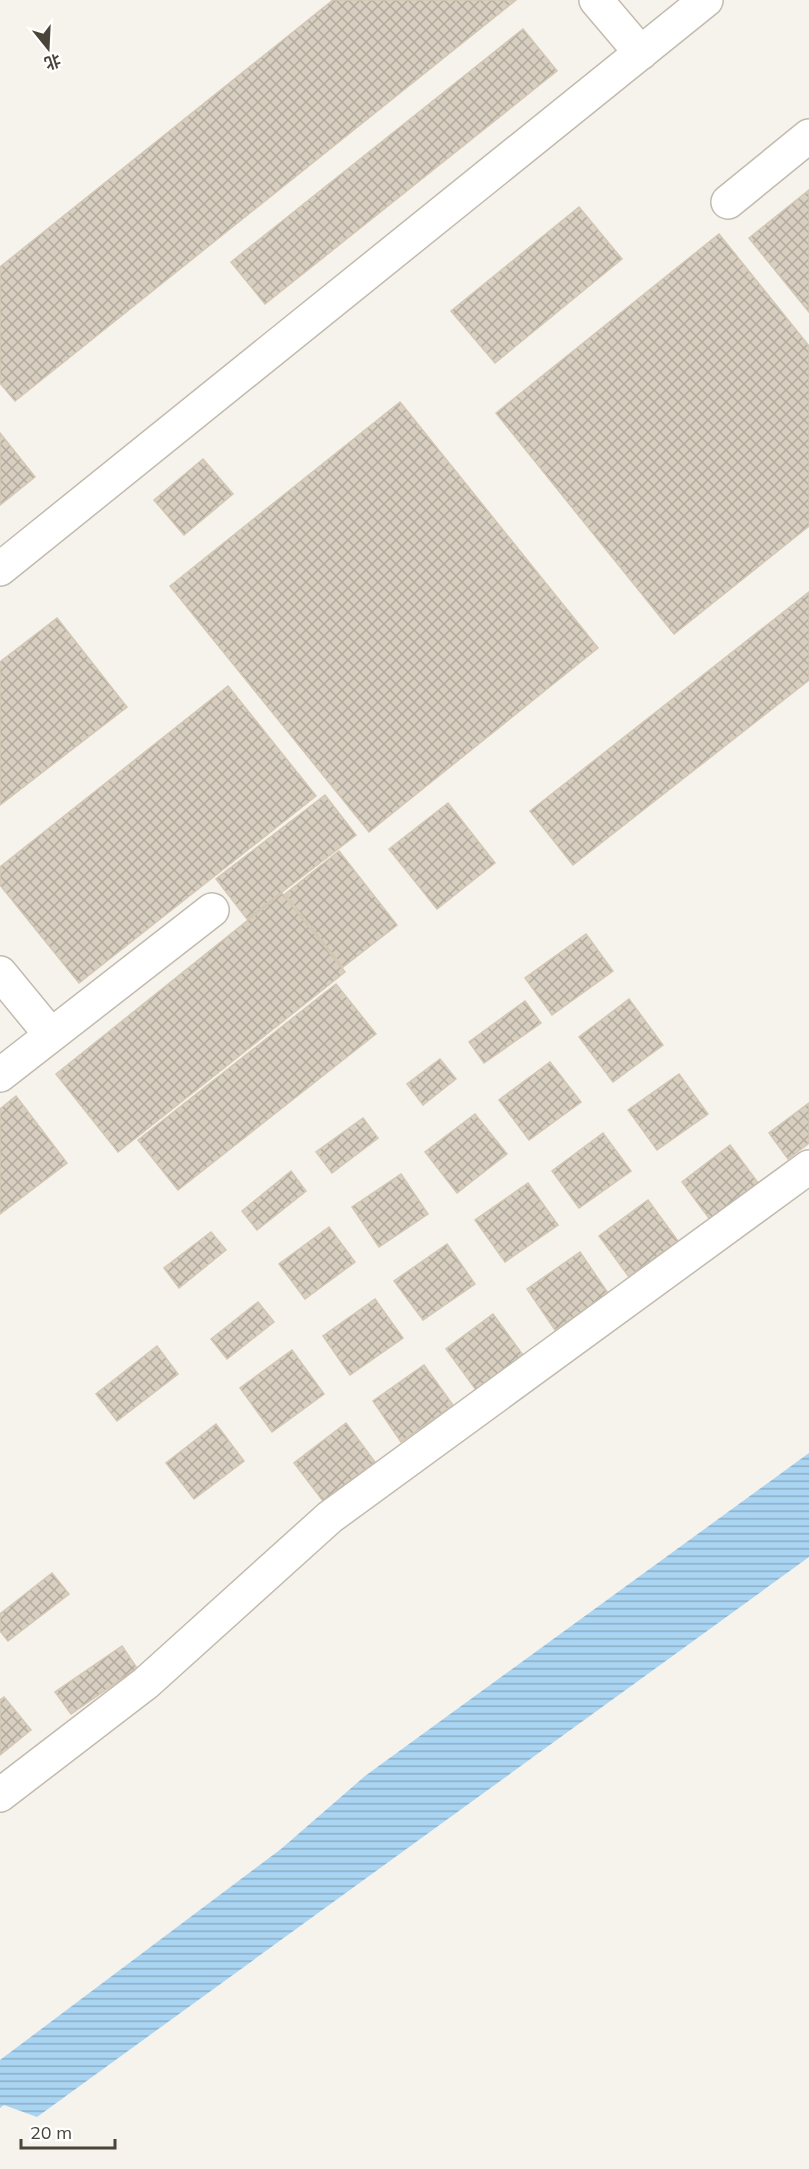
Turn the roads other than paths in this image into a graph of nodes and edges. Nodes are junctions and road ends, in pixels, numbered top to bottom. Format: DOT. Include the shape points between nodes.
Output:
graph roads {
  1 [pos="596,0"];
  2 [pos="706,0"];
  3 [pos="641,52"];
  4 [pos="809,136"];
  5 [pos="728,202"];
  6 [pos="0,569"];
  7 [pos="212,910"];
  8 [pos="0,973"];
  9 [pos="51,1035"];
  10 [pos="0,1075"];
  11 [pos="809,1167"];
  12 [pos="0,1795"];
  1 -- 3 [label="street"];
  2 -- 3 [label="street"];
  3 -- 6 [label="street"];
  4 -- 5 [label="street"];
  7 -- 9 [label="street"];
  8 -- 9 [label="street"];
  9 -- 10 [label="street"];
  11 -- 12 [label="street" via="330,1517 146,1683"];
}
